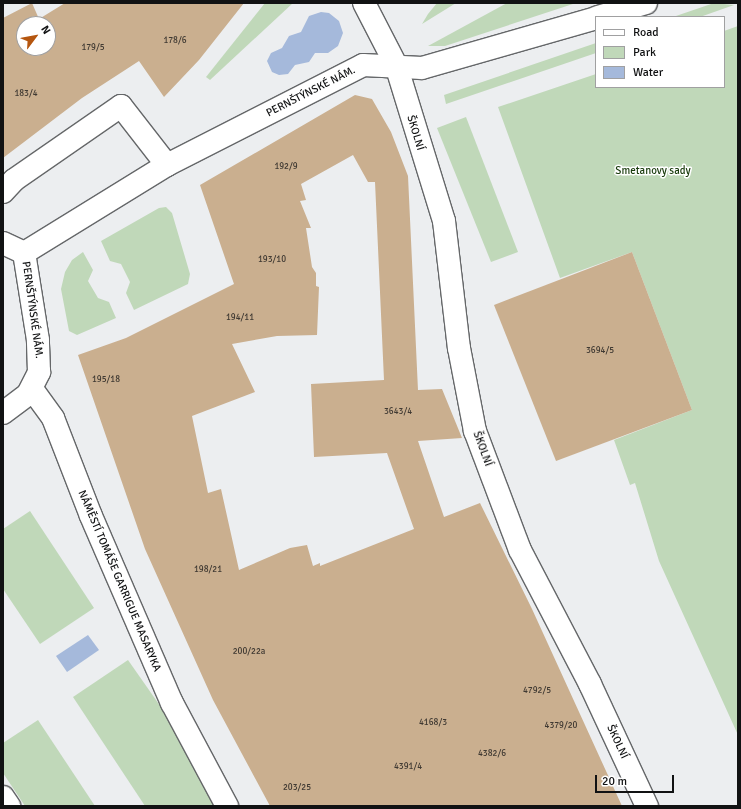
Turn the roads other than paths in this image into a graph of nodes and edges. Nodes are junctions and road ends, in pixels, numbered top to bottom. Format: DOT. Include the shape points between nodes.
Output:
graph roads {
  1 [pos="364,3"];
  2 [pos="646,3"];
  3 [pos="600,16"];
  4 [pos="595,18"];
  5 [pos="396,65"];
  6 [pos="167,165"];
  7 [pos="3,192"];
  8 [pos="3,242"];
  9 [pos="24,253"];
  10 [pos="32,389"];
  11 [pos="3,413"];
  12 [pos="3,797"];
  13 [pos="9,806"];
  14 [pos="227,806"];
  15 [pos="647,806"];
  1 -- 5 [label="street"];
  2 -- 3 [label="street, PERNŠTÝNSKÉ NÁM."];
  4 -- 5 [label="street, PERNŠTÝNSKÉ NÁM." via="422,68"];
  5 -- 6 [label="street, PERNŠTÝNSKÉ NÁM." via="363,65"];
  5 -- 15 [label="street, ŠKOLNÍ" via="444,221 459,348 475,432 520,550 590,684"];
  6 -- 7 [label="street" via="122,106 14,180"];
  6 -- 9 [label="street, PERNŠTÝNSKÉ NÁM."];
  8 -- 9 [label="street, PERNŠTÝNSKÉ NÁM."];
  9 -- 10 [label="street, PERNŠTÝNSKÉ NÁM." via="40,360"];
  10 -- 11 [label="street"];
  10 -- 14 [label="street, NÁMĚSTÍ TOMÁŠE GARRIGUE MASARYKA" via="53,418 91,516 172,704"];
  12 -- 13 [label="street"];
}
